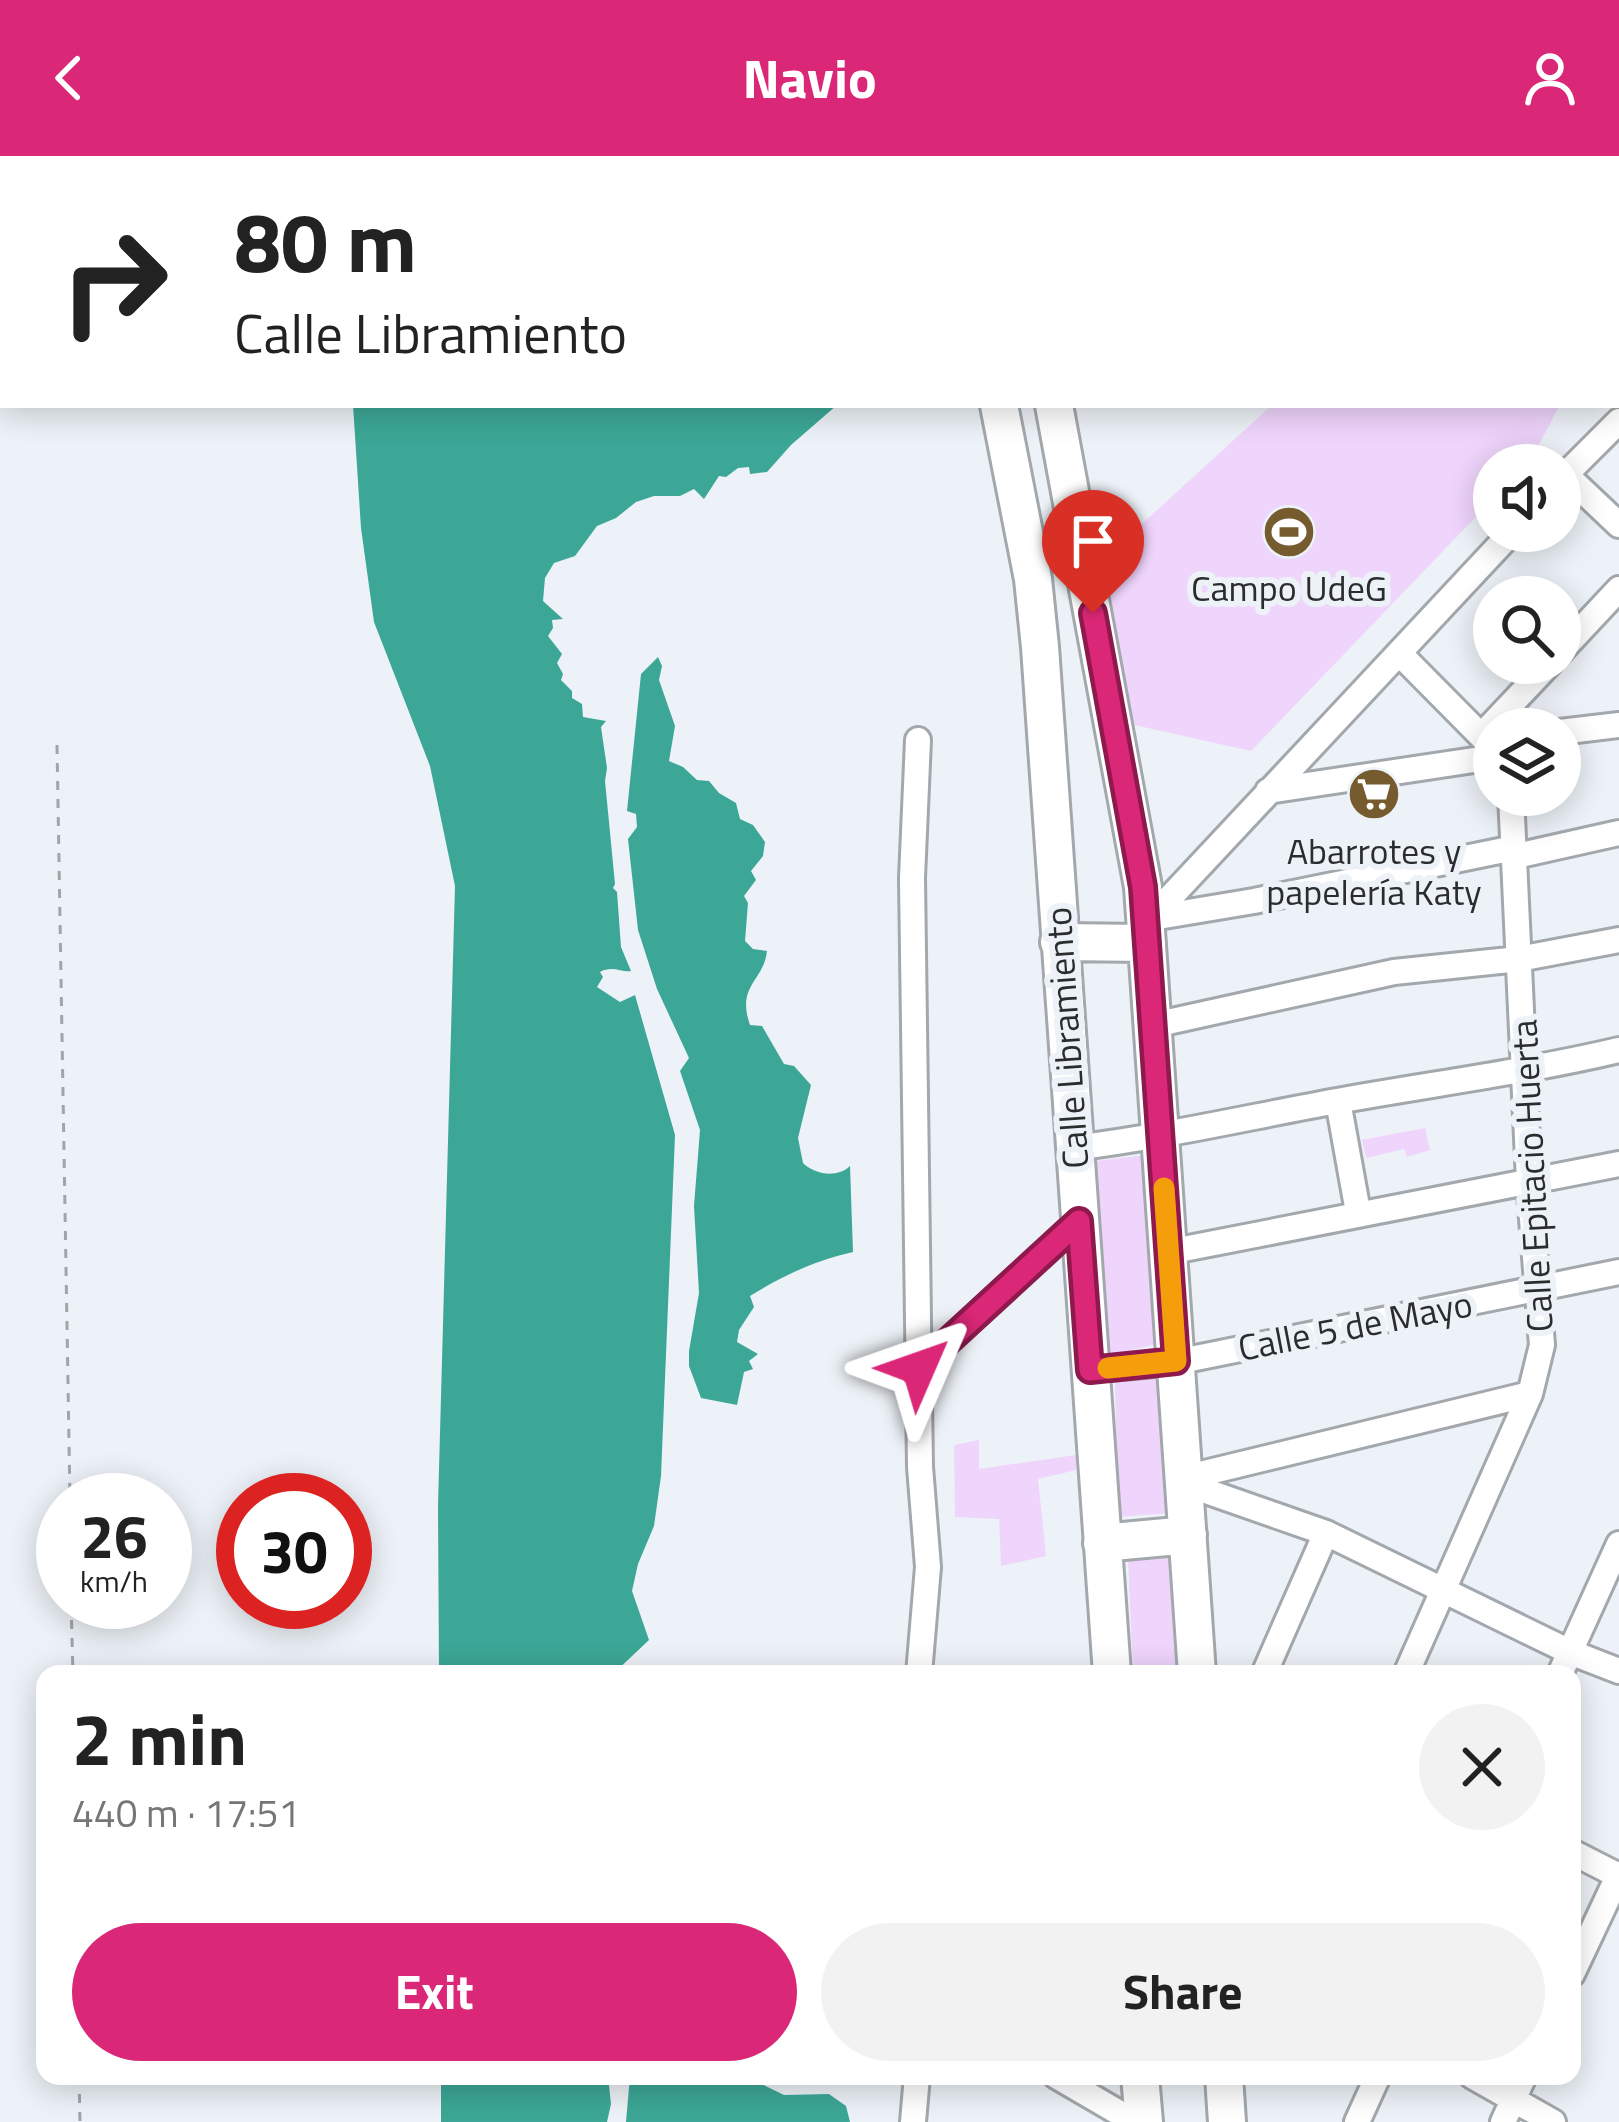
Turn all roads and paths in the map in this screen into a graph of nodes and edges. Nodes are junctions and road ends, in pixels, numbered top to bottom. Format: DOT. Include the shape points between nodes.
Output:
graph roads {
  1 [pos="1055,408"];
  2 [pos="1000,411"];
  3 [pos="1619,421"];
  4 [pos="1581,459"];
  5 [pos="1581,492"];
  6 [pos="1619,525"];
  7 [pos="1494,552"];
  8 [pos="1619,589"];
  9 [pos="1581,630"];
  10 [pos="1400,654"];
  11 [pos="1619,725"];
  12 [pos="1473,729"];
  13 [pos="1581,730"];
  14 [pos="918,740"];
  15 [pos="57,745"];
  16 [pos="1473,750"];
  17 [pos="1268,791"];
  18 [pos="1512,816"];
  19 [pos="1619,833"];
  20 [pos="1515,852"];
  21 [pos="1147,927"];
  22 [pos="1619,940"];
  23 [pos="1059,942"];
  24 [pos="1519,959"];
  25 [pos="1154,1025"];
  26 [pos="1619,1050"];
  27 [pos="1525,1072"];
  28 [pos="1338,1101"];
  29 [pos="1162,1138"];
  30 [pos="1074,1148"];
  31 [pos="1619,1164"];
  32 [pos="1529,1181"];
  33 [pos="1358,1212"];
  34 [pos="1079,1221"];
  35 [pos="1168,1252"];
  36 [pos="1619,1272"];
  37 [pos="1537,1288"];
  38 [pos="1176,1361"];
  39 [pos="919,1368"];
  40 [pos="1090,1370"];
  41 [pos="1529,1394"];
  42 [pos="70,1473"];
  43 [pos="1183,1480"];
  44 [pos="1325,1533"];
  45 [pos="1188,1534"];
  46 [pos="1102,1544"];
  47 [pos="1619,1544"];
  48 [pos="1442,1591"];
  49 [pos="72,1629"];
  50 [pos="1565,1663"];
  51 [pos="73,1665"];
  52 [pos="921,1665"];
  53 [pos="1111,1665"];
  54 [pos="1196,1665"];
  55 [pos="1268,1665"];
  56 [pos="1410,1665"];
  57 [pos="1581,1665"];
  58 [pos="1619,1671"];
  59 [pos="1581,1856"];
  60 [pos="1619,1875"];
  61 [pos="1581,1955"];
  62 [pos="79,2085"];
  63 [pos="915,2085"];
  64 [pos="1072,2085"];
  65 [pos="1140,2085"];
  66 [pos="1374,2085"];
  67 [pos="1481,2085"];
  68 [pos="1508,2111"];
  69 [pos="80,2122"];
  70 [pos="913,2122"];
  71 [pos="1139,2122"];
  72 [pos="1357,2122"];
  73 [pos="1553,2122"];
  1 -- 21 [label="highway"];
  2 -- 23 [label="highway, Calle Libramiento" via="1033,579"];
  3 -- 4 [label="street"];
  5 -- 6 [label="street"];
  7 -- 10 [label="street"];
  8 -- 9 [label="street"];
  10 -- 12 [label="street"];
  10 -- 17 [label="street"];
  11 -- 13 [label="street"];
  14 -- 39 [label="street" via="912,878"];
  15 -- 42 [label="path"];
  16 -- 17 [label="street"];
  17 -- 21 [label="street"];
  18 -- 20 [label="street, Calle Epitacio Huerta"];
  19 -- 20 [label="street"];
  20 -- 21 [label="street"];
  20 -- 24 [label="street, Calle Epitacio Huerta"];
  21 -- 23 [label="highway"];
  21 -- 25 [label="highway"];
  22 -- 24 [label="street"];
  23 -- 30 [label="highway, Calle Libramiento"];
  24 -- 25 [label="street" via="1394,971"];
  24 -- 27 [label="street, Calle Epitacio Huerta"];
  25 -- 29 [label="highway"];
  26 -- 27 [label="street"];
  27 -- 28 [label="street"];
  27 -- 32 [label="street, Calle Epitacio Huerta"];
  28 -- 29 [label="street"];
  28 -- 33 [label="street"];
  29 -- 30 [label="street"];
  29 -- 35 [label="highway"];
  30 -- 34 [label="highway, Calle Libramiento"];
  31 -- 32 [label="street"];
  32 -- 33 [label="street"];
  32 -- 37 [label="street, Calle Epitacio Huerta"];
  33 -- 35 [label="street"];
  34 -- 39 [label="street"];
  34 -- 40 [label="highway, Calle Libramiento"];
  35 -- 38 [label="highway"];
  36 -- 37 [label="street, Calle 5 de Mayo"];
  37 -- 38 [label="street, Calle 5 de Mayo"];
  37 -- 41 [label="street, Calle Epitacio Huerta" via="1542,1345"];
  38 -- 40 [label="street, Calle 5 de Mayo"];
  38 -- 43 [label="highway"];
  39 -- 52 [label="street" via="928,1567"];
  40 -- 46 [label="highway, Calle Libramiento"];
  41 -- 43 [label="street"];
  41 -- 48 [label="street, Calle Epitacio Huerta"];
  43 -- 44 [label="street"];
  43 -- 45 [label="highway"];
  44 -- 48 [label="street"];
  44 -- 55 [label="street"];
  45 -- 46 [label="highway"];
  45 -- 54 [label="highway"];
  46 -- 53 [label="highway, Calle Libramiento"];
  47 -- 50 [label="street"];
  48 -- 50 [label="street"];
  48 -- 56 [label="street, Calle Epitacio Huerta"];
  49 -- 51 [label="path"];
  57 -- 58 [label="street"];
  59 -- 60 [label="street"];
  60 -- 61 [label="street"];
  62 -- 69 [label="path"];
  63 -- 70 [label="street"];
  64 -- 71 [label="street"];
  65 -- 71 [label="highway"];
  66 -- 72 [label="street"];
  67 -- 68 [label="street"];
  68 -- 73 [label="street"];
}
